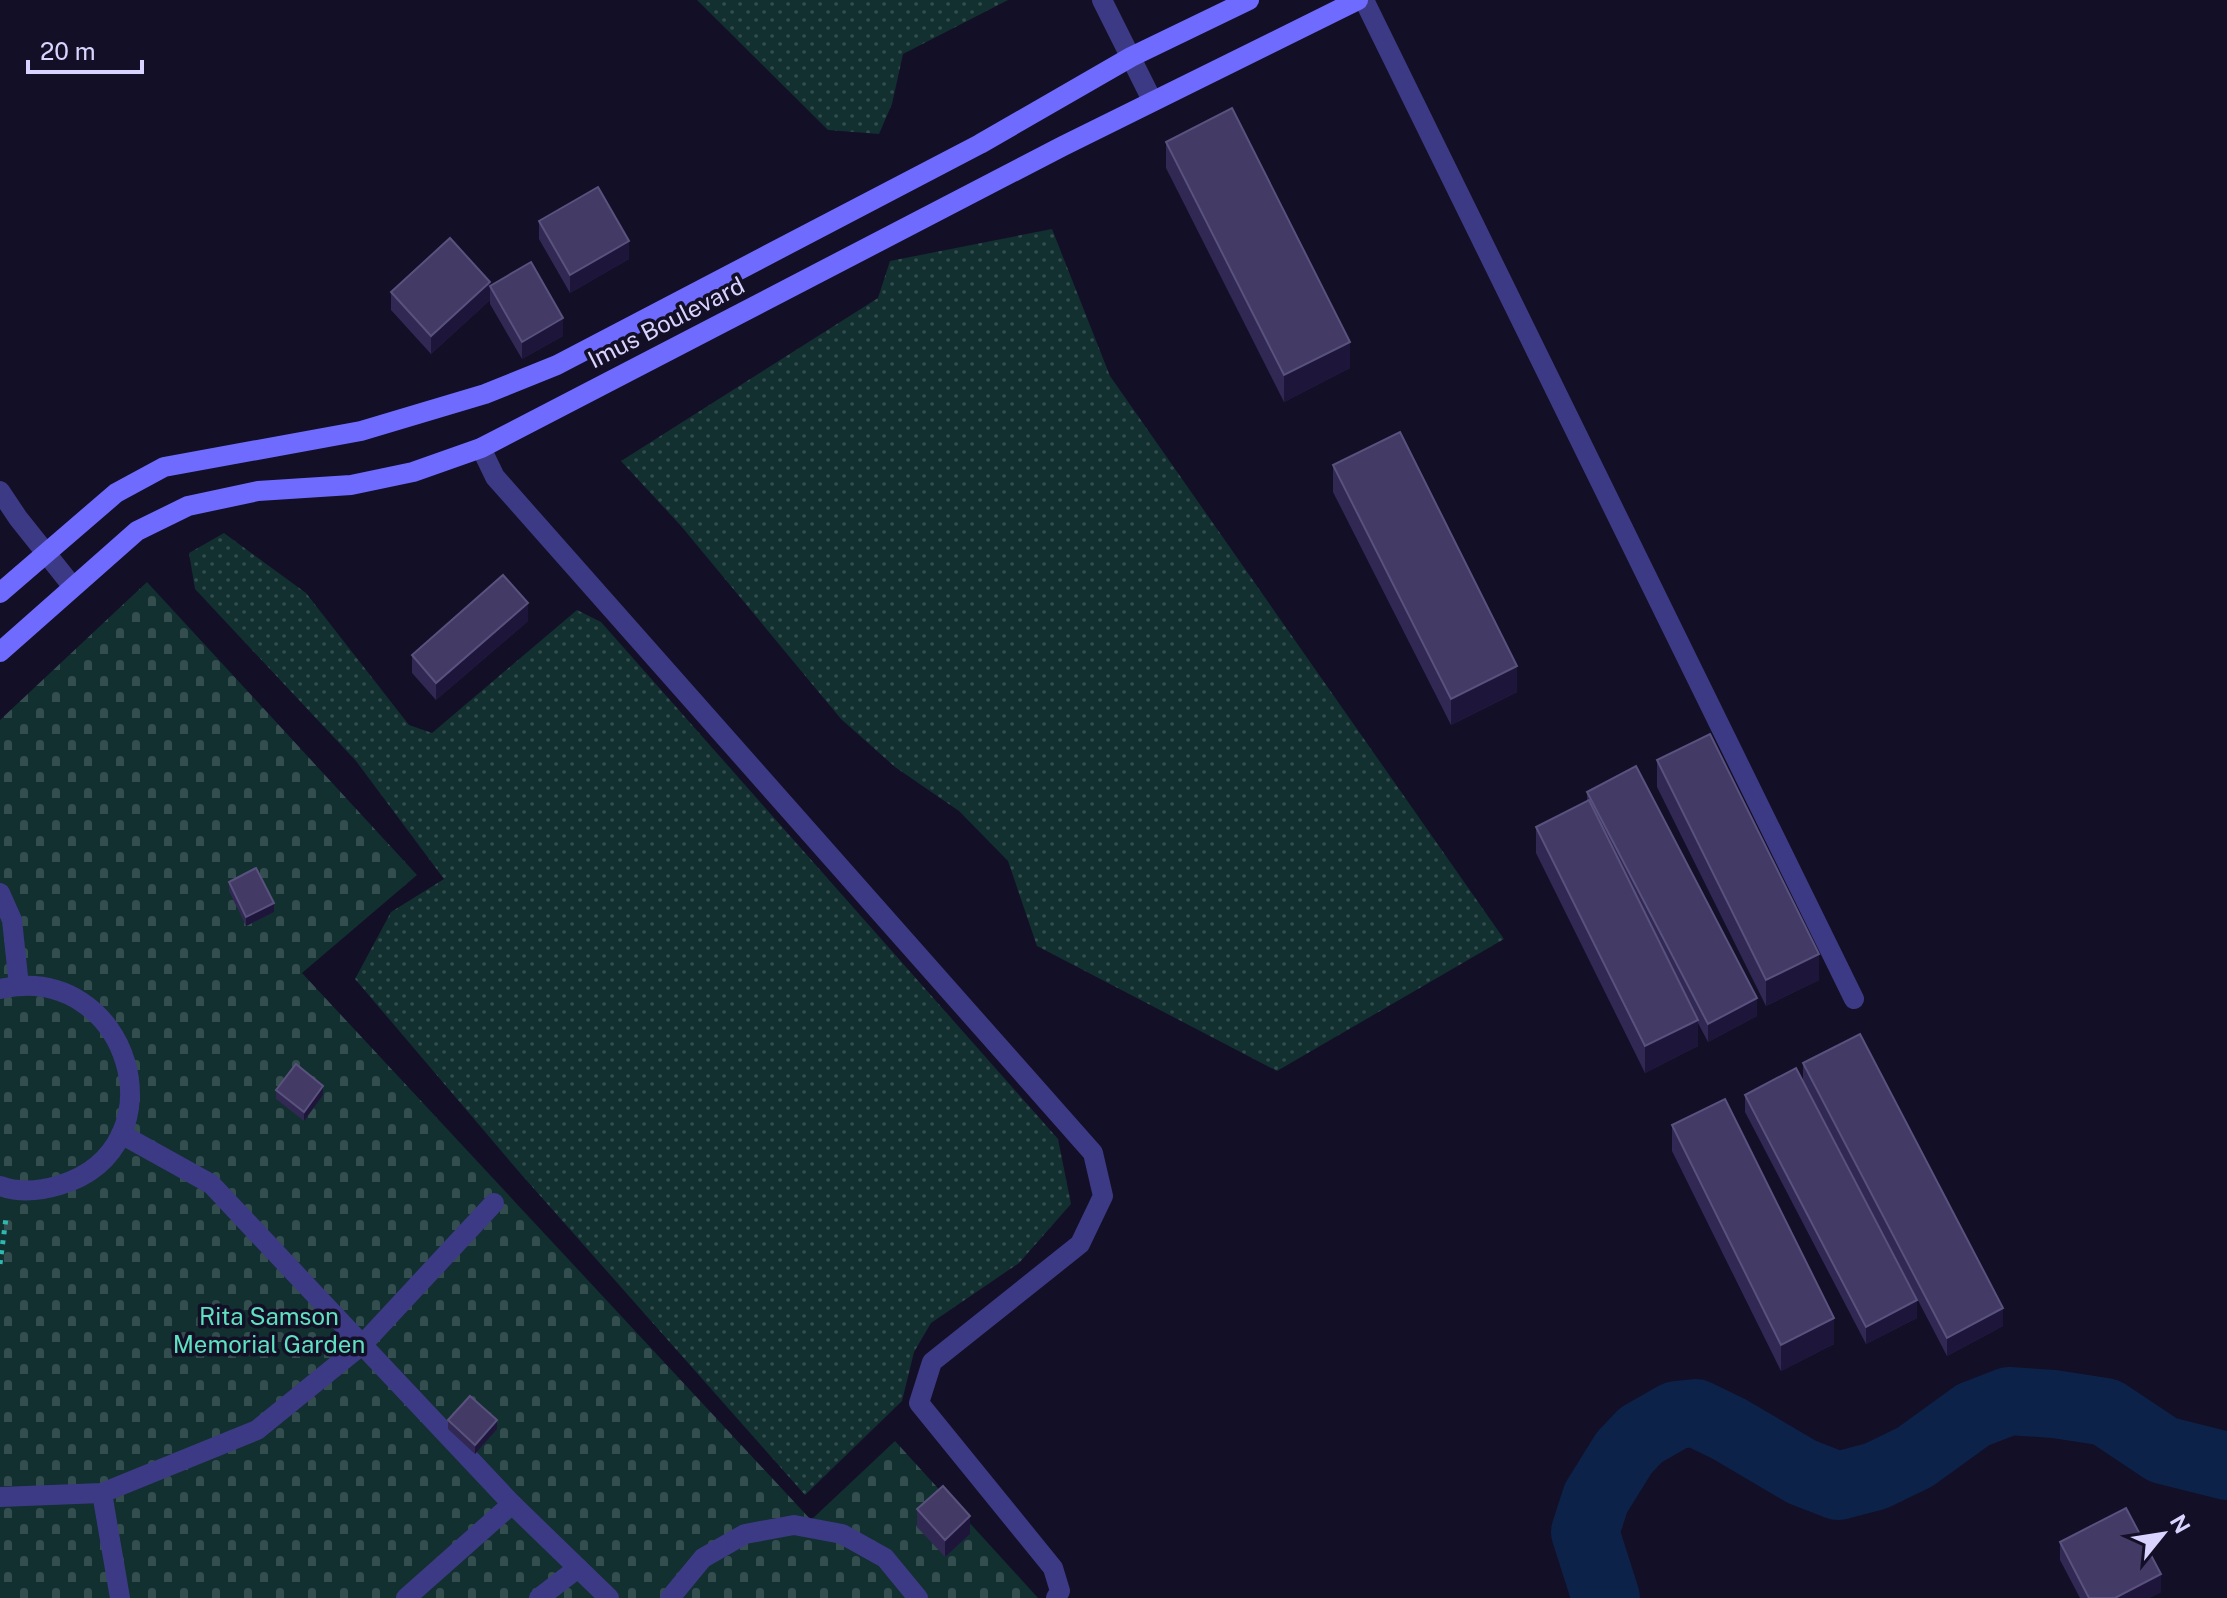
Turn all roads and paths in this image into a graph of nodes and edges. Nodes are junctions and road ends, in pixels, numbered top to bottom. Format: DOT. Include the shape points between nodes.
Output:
graph roads {
  1 [pos="1102,0"];
  2 [pos="1249,0"];
  3 [pos="1358,0"];
  4 [pos="1364,0"];
  5 [pos="1131,57"];
  6 [pos="1152,100"];
  7 [pos="481,448"];
  8 [pos="0,491"];
  9 [pos="45,553"];
  10 [pos="73,587"];
  11 [pos="0,593"];
  12 [pos="0,652"];
  13 [pos="0,893"];
  14 [pos="10,988"];
  15 [pos="1854,999"];
  16 [pos="121,1134"];
  17 [pos="5,1188"];
  18 [pos="494,1203"];
  19 [pos="0,1264"];
  20 [pos="363,1344"];
  21 [pos="102,1493"];
  22 [pos="0,1497"];
  23 [pos="512,1504"];
  24 [pos="578,1568"];
  25 [pos="120,1598"];
  26 [pos="406,1598"];
  27 [pos="539,1598"];
  28 [pos="609,1598"];
  29 [pos="670,1598"];
  30 [pos="918,1598"];
  31 [pos="1056,1598"];
  1 -- 5 [label="street"];
  2 -- 5 [label="main road, Imus Boulevard"];
  3 -- 6 [label="main road, Imus Boulevard"];
  4 -- 15 [label="street"];
  5 -- 6 [label="street"];
  5 -- 9 [label="main road, Imus Boulevard" via="980,144 557,365 485,394 361,431 164,467 116,493"];
  6 -- 7 [label="main road, Imus Boulevard"];
  7 -- 10 [label="main road, Imus Boulevard" via="366,482 258,491 188,506 137,531"];
  7 -- 31 [label="street" via="495,477 1093,1153 1103,1196 1080,1244 932,1362 919,1403 1053,1568 1060,1591"];
  8 -- 9 [label="street"];
  9 -- 10 [label="street"];
  9 -- 11 [label="main road, Imus Boulevard"];
  10 -- 12 [label="main road, Imus Boulevard"];
  13 -- 14 [label="street" via="12,920"];
  14 -- 16 [label="street" via="50,988 79,999 104,1018 121,1044 130,1074 130,1105"];
  16 -- 17 [label="street" via="101,1162 75,1180 43,1190"];
  16 -- 20 [label="street" via="211,1184"];
  17 -- 19 [label="path"];
  18 -- 20 [label="street"];
  20 -- 21 [label="street" via="257,1430"];
  20 -- 23 [label="street"];
  21 -- 22 [label="street"];
  21 -- 25 [label="street"];
  23 -- 24 [label="street"];
  23 -- 26 [label="street"];
  24 -- 27 [label="street"];
  24 -- 28 [label="street"];
  29 -- 30 [label="street" via="703,1558 745,1534 794,1525 842,1534 885,1558"];
}
